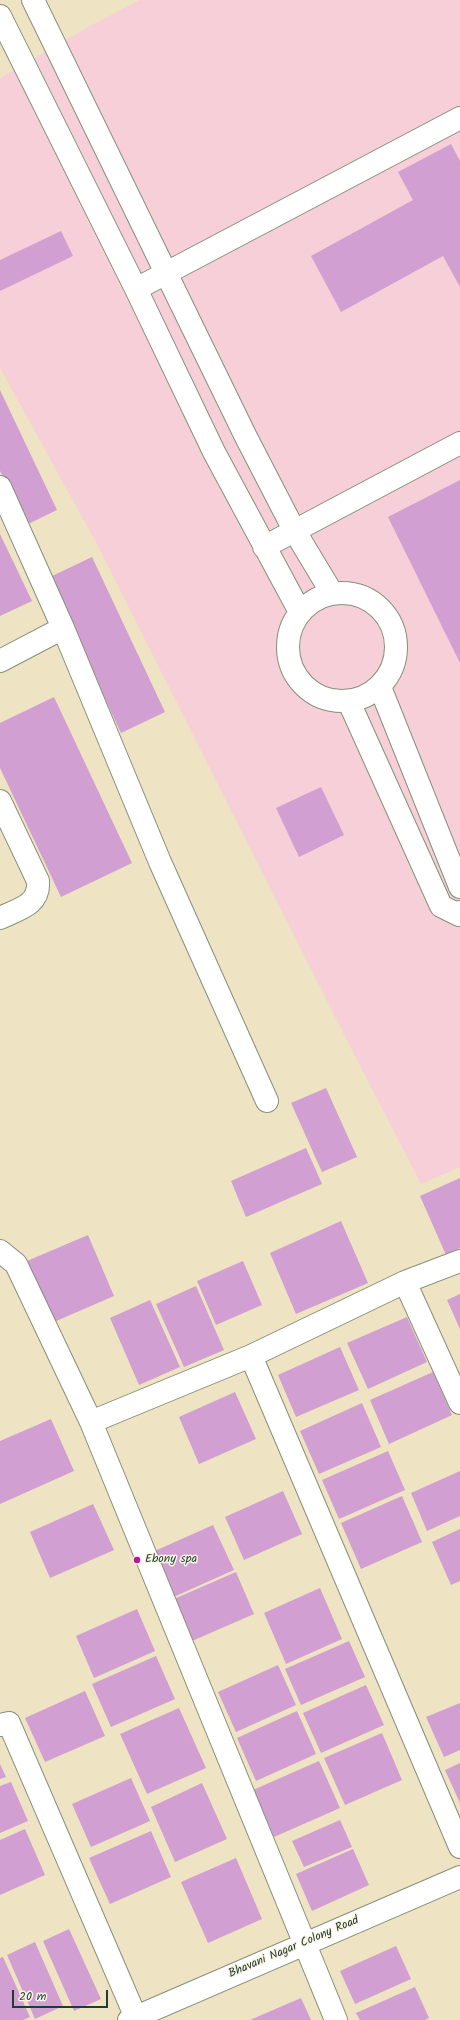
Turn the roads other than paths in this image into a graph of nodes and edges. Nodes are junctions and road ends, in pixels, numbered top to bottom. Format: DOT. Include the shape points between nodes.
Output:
graph roads {
  1 [pos="33,0"];
  2 [pos="0,16"];
  3 [pos="460,118"];
  4 [pos="166,272"];
  5 [pos="136,289"];
  6 [pos="460,443"];
  7 [pos="0,487"];
  8 [pos="294,530"];
  9 [pos="264,547"];
  10 [pos="332,594"];
  11 [pos="300,612"];
  12 [pos="63,628"];
  13 [pos="0,661"];
  14 [pos="380,687"];
  15 [pos="348,702"];
  16 [pos="0,801"];
  17 [pos="460,887"];
  18 [pos="460,914"];
  19 [pos="0,918"];
  20 [pos="267,1101"];
  21 [pos="0,1251"];
  22 [pos="460,1261"];
  23 [pos="405,1282"];
  24 [pos="251,1356"];
  25 [pos="460,1403"];
  26 [pos="91,1422"];
  27 [pos="0,1725"];
  28 [pos="460,1847"];
  29 [pos="460,1877"];
  30 [pos="305,1944"];
  31 [pos="134,2019"];
  32 [pos="336,2020"];
  1 -- 4 [label="street"];
  2 -- 5 [label="street"];
  3 -- 4 [label="street"];
  4 -- 5 [label="street"];
  4 -- 8 [label="street"];
  5 -- 9 [label="street" via="214,452"];
  6 -- 8 [label="street"];
  7 -- 12 [label="street"];
  8 -- 9 [label="street"];
  8 -- 10 [label="street"];
  9 -- 11 [label="street"];
  10 -- 11 [label="street" via="314,600"];
  10 -- 14 [label="street" via="349,593 366,598 380,608 390,622 396,638 396,656 390,673"];
  11 -- 15 [label="street" via="290,628 287,647 293,671 299,682 313,694 330,701"];
  12 -- 13 [label="street"];
  12 -- 20 [label="street" via="160,862"];
  14 -- 15 [label="street"];
  14 -- 17 [label="street"];
  15 -- 18 [label="street" via="441,906"];
  16 -- 19 [label="street" via="38,880 39,892 32,902"];
  21 -- 26 [label="street" via="16,1264"];
  22 -- 23 [label="street"];
  23 -- 24 [label="street"];
  23 -- 25 [label="street"];
  24 -- 26 [label="street"];
  24 -- 28 [label="street"];
  26 -- 30 [label="street"];
  27 -- 31 [label="street" via="9,1722"];
  29 -- 30 [label="street, Bhavani Nagar Colony Road"];
  30 -- 31 [label="street, Bhavani Nagar Colony Road"];
  30 -- 32 [label="street"];
}
